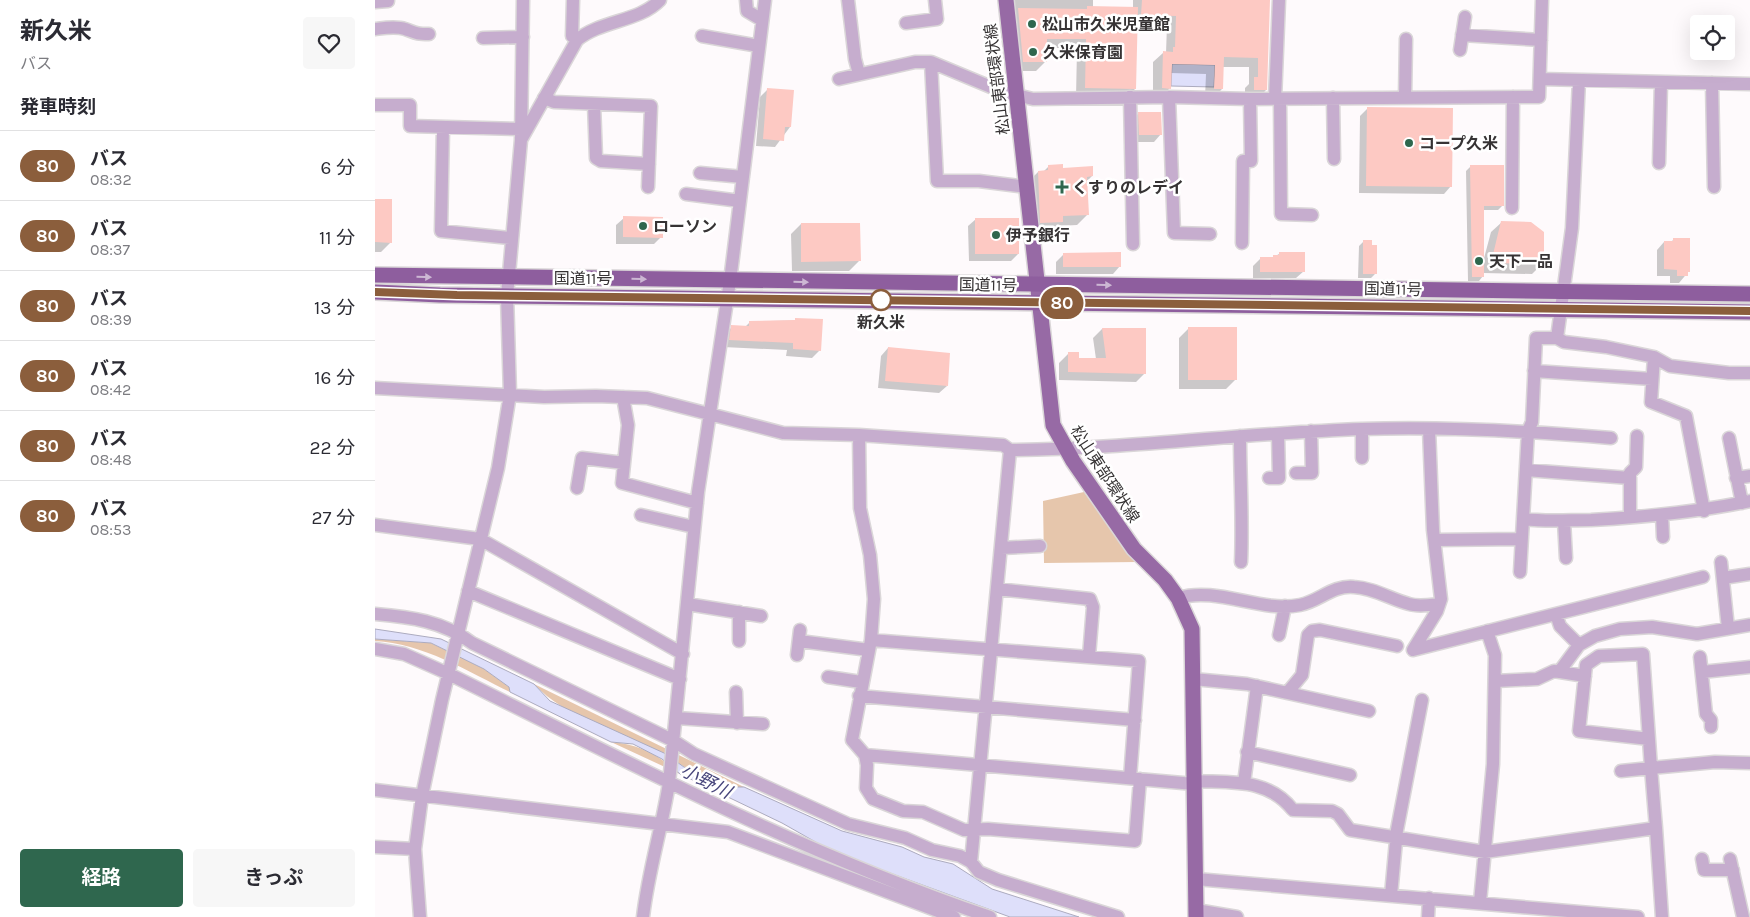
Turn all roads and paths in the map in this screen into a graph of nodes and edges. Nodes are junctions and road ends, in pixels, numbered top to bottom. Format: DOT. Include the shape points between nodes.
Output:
graph roads {
  1 [pos="523,0"];
  2 [pos="573,0"];
  3 [pos="660,0"];
  4 [pos="746,0"];
  5 [pos="765,0"];
  6 [pos="848,0"];
  7 [pos="935,0"];
  8 [pos="1005,0"];
  9 [pos="1279,0"];
  10 [pos="1542,0"];
  11 [pos="1465,17"];
  12 [pos="762,20"];
  13 [pos="906,22"];
  14 [pos="375,29"];
  15 [pos="429,34"];
  16 [pos="1462,35"];
  17 [pos="701,36"];
  18 [pos="523,37"];
  19 [pos="483,38"];
  20 [pos="1406,39"];
  21 [pos="577,40"];
  22 [pos="1541,40"];
  23 [pos="759,46"];
  24 [pos="1460,50"];
  25 [pos="931,62"];
  26 [pos="859,74"];
  27 [pos="839,79"];
  28 [pos="1540,79"];
  29 [pos="1579,80"];
  30 [pos="1661,82"];
  31 [pos="1712,83"];
  32 [pos="1750,84"];
  33 [pos="1017,96"];
  34 [pos="1130,97"];
  35 [pos="1169,97"];
  36 [pos="1513,97"];
  37 [pos="544,98"];
  38 [pos="1333,98"];
  39 [pos="1405,98"];
  40 [pos="1250,99"];
  41 [pos="1277,99"];
  42 [pos="594,104"];
  43 [pos="375,105"];
  44 [pos="443,127"];
  45 [pos="521,134"];
  46 [pos="1334,159"];
  47 [pos="1659,163"];
  48 [pos="649,164"];
  49 [pos="699,173"];
  50 [pos="743,177"];
  51 [pos="648,187"];
  52 [pos="1027,187"];
  53 [pos="1714,187"];
  54 [pos="686,194"];
  55 [pos="740,201"];
  56 [pos="1512,208"];
  57 [pos="1311,215"];
  58 [pos="1210,234"];
  59 [pos="510,238"];
  60 [pos="1242,243"];
  61 [pos="1133,244"];
  62 [pos="375,275"];
  63 [pos="507,277"];
  64 [pos="730,281"];
  65 [pos="1038,284"];
  66 [pos="375,292"];
  67 [pos="1564,292"];
  68 [pos="1750,294"];
  69 [pos="507,296"];
  70 [pos="728,297"];
  71 [pos="1041,303"];
  72 [pos="1560,309"];
  73 [pos="1750,312"];
  74 [pos="1557,338"];
  75 [pos="1653,357"];
  76 [pos="1534,372"];
  77 [pos="1750,373"];
  78 [pos="1652,380"];
  79 [pos="375,388"];
  80 [pos="509,394"];
  81 [pos="623,397"];
  82 [pos="709,415"];
  83 [pos="1429,428"];
  84 [pos="1362,429"];
  85 [pos="1311,431"];
  86 [pos="1528,431"];
  87 [pos="1278,434"];
  88 [pos="859,435"];
  89 [pos="1240,436"];
  90 [pos="1637,436"];
  91 [pos="1611,438"];
  92 [pos="1729,438"];
  93 [pos="1011,450"];
  94 [pos="1066,450"];
  95 [pos="1362,458"];
  96 [pos="624,463"];
  97 [pos="1526,470"];
  98 [pos="1296,473"];
  99 [pos="1750,476"];
  100 [pos="1269,478"];
  101 [pos="1630,478"];
  102 [pos="1736,478"];
  103 [pos="575,480"];
  104 [pos="1746,502"];
  105 [pos="697,503"];
  106 [pos="1704,511"];
  107 [pos="641,515"];
  108 [pos="1662,515"];
  109 [pos="1630,517"];
  110 [pos="1523,519"];
  111 [pos="1564,521"];
  112 [pos="375,525"];
  113 [pos="694,527"];
  114 [pos="1663,537"];
  115 [pos="480,539"];
  116 [pos="1520,539"];
  117 [pos="1435,540"];
  118 [pos="1040,546"];
  119 [pos="1001,548"];
  120 [pos="1566,558"];
  121 [pos="1241,562"];
  122 [pos="1721,562"];
  123 [pos="1520,572"];
  124 [pos="1750,574"];
  125 [pos="1703,577"];
  126 [pos="1723,578"];
  127 [pos="997,589"];
  128 [pos="468,591"];
  129 [pos="1178,598"];
  130 [pos="687,604"];
  131 [pos="1439,604"];
  132 [pos="1285,606"];
  133 [pos="739,612"];
  134 [pos="375,614"];
  135 [pos="1556,614"];
  136 [pos="761,616"];
  137 [pos="1750,626"];
  138 [pos="1728,628"];
  139 [pos="1487,631"];
  140 [pos="1279,634"];
  141 [pos="457,635"];
  142 [pos="739,641"];
  143 [pos="870,645"];
  144 [pos="1579,645"];
  145 [pos="1397,646"];
  146 [pos="991,648"];
  147 [pos="375,649"];
  148 [pos="683,654"];
  149 [pos="797,655"];
  150 [pos="1089,656"];
  151 [pos="1700,658"];
  152 [pos="1750,668"];
  153 [pos="449,672"];
  154 [pos="1559,672"];
  155 [pos="1702,672"];
  156 [pos="1585,676"];
  157 [pos="828,677"];
  158 [pos="1193,678"];
  159 [pos="680,679"];
  160 [pos="1495,681"];
  161 [pos="861,682"];
  162 [pos="1257,686"];
  163 [pos="737,692"];
  164 [pos="1287,693"];
  165 [pos="859,696"];
  166 [pos="1422,700"];
  167 [pos="985,707"];
  168 [pos="1369,711"];
  169 [pos="677,718"];
  170 [pos="1135,720"];
  171 [pos="737,722"];
  172 [pos="763,724"];
  173 [pos="1711,727"];
  174 [pos="1649,739"];
  175 [pos="674,743"];
  176 [pos="1247,752"];
  177 [pos="865,755"];
  178 [pos="1750,763"];
  179 [pos="980,765"];
  180 [pos="1651,768"];
  181 [pos="1621,771"];
  182 [pos="1349,775"];
  183 [pos="669,779"];
  184 [pos="1135,779"];
  185 [pos="1194,782"];
  186 [pos="1244,784"];
  187 [pos="375,790"];
  188 [pos="422,796"];
  189 [pos="663,825"];
  190 [pos="1656,828"];
  191 [pos="973,831"];
  192 [pos="1396,838"];
  193 [pos="375,848"];
  194 [pos="415,848"];
  195 [pos="1485,852"];
  196 [pos="1702,859"];
  197 [pos="971,862"];
  198 [pos="1196,878"];
  199 [pos="1391,895"];
  200 [pos="1429,898"];
  201 [pos="1480,902"];
  202 [pos="1196,913"];
  203 [pos="420,917"];
  204 [pos="643,917"];
  205 [pos="954,917"];
  206 [pos="990,917"];
  207 [pos="1118,917"];
  208 [pos="1237,917"];
  209 [pos="1428,917"];
  210 [pos="1638,917"];
  211 [pos="1663,917"];
  212 [pos="1743,917"];
  1 -- 18 [label="street"];
  2 -- 21 [label="street" via="572,36"];
  3 -- 21 [label="street" via="646,10 594,29"];
  4 -- 12 [label="street" via="747,11"];
  5 -- 12 [label="street"];
  6 -- 26 [label="street"];
  7 -- 13 [label="street" via="937,19"];
  8 -- 33 [label="main road, 松山東部環状線"];
  9 -- 41 [label="street"];
  10 -- 22 [label="street"];
  11 -- 16 [label="street"];
  12 -- 23 [label="street"];
  14 -- 15 [label="street" via="396,28 413,34"];
  16 -- 22 [label="street"];
  16 -- 24 [label="street"];
  17 -- 23 [label="street"];
  18 -- 19 [label="street"];
  18 -- 45 [label="street"];
  20 -- 39 [label="street"];
  21 -- 37 [label="street"];
  22 -- 28 [label="street"];
  23 -- 50 [label="street"];
  25 -- 26 [label="street" via="902,63"];
  25 -- 33 [label="street"];
  25 -- 52 [label="street" via="937,181 979,181"];
  26 -- 27 [label="street"];
  28 -- 29 [label="street"];
  28 -- 36 [label="street" via="1539,97"];
  29 -- 30 [label="street"];
  29 -- 67 [label="street" via="1572,228"];
  30 -- 31 [label="street"];
  30 -- 47 [label="street"];
  31 -- 32 [label="street"];
  31 -- 53 [label="street"];
  33 -- 34 [label="street" via="1054,101"];
  33 -- 52 [label="main road, 松山東部環状線"];
  34 -- 35 [label="street"];
  34 -- 61 [label="street"];
  35 -- 40 [label="street"];
  35 -- 58 [label="street" via="1174,233"];
  36 -- 39 [label="street"];
  36 -- 56 [label="street"];
  37 -- 42 [label="street" via="554,102"];
  37 -- 45 [label="street"];
  38 -- 39 [label="street"];
  38 -- 41 [label="street"];
  38 -- 46 [label="street"];
  40 -- 41 [label="street"];
  40 -- 60 [label="street" via="1251,161 1243,161"];
  41 -- 57 [label="street" via="1281,214"];
  42 -- 48 [label="street" via="596,158"];
  42 -- 48 [label="street" via="651,106"];
  43 -- 44 [label="street" via="410,105 410,126"];
  44 -- 45 [label="street"];
  44 -- 59 [label="street" via="441,231"];
  45 -- 59 [label="street"];
  48 -- 51 [label="street"];
  49 -- 50 [label="street"];
  50 -- 55 [label="street"];
  52 -- 65 [label="main road, 松山東部環状線"];
  54 -- 55 [label="street"];
  55 -- 64 [label="street"];
  59 -- 63 [label="street"];
  62 -- 63 [label="highway, 国道11号, one-way"];
  63 -- 64 [label="highway, 国道11号, one-way"];
  63 -- 69 [label="street"];
  64 -- 65 [label="highway, 国道11号, one-way"];
  64 -- 70 [label="street"];
  65 -- 67 [label="highway, 国道11号, one-way"];
  65 -- 71 [label="main road, 松山東部環状線"];
  66 -- 69 [label="highway, 国道11号"];
  67 -- 68 [label="highway, 国道11号"];
  67 -- 72 [label="street"];
  69 -- 70 [label="highway, 国道11号"];
  69 -- 80 [label="street"];
  70 -- 71 [label="highway, 国道11号"];
  70 -- 82 [label="street"];
  71 -- 72 [label="highway, 国道11号"];
  71 -- 94 [label="main road, 松山東部環状線" via="1053,425"];
  72 -- 73 [label="highway, 国道11号"];
  72 -- 74 [label="street"];
  74 -- 75 [label="street" via="1564,342"];
  74 -- 76 [label="street" via="1536,338"];
  75 -- 77 [label="street" via="1670,366"];
  75 -- 78 [label="street"];
  76 -- 78 [label="street"];
  76 -- 86 [label="street" via="1532,422"];
  78 -- 106 [label="street" via="1651,402 1686,416"];
  79 -- 80 [label="street"];
  80 -- 81 [label="street"];
  80 -- 115 [label="street" via="499,459"];
  81 -- 82 [label="street" via="647,398"];
  81 -- 96 [label="street" via="627,425"];
  82 -- 88 [label="street" via="783,433"];
  82 -- 105 [label="street"];
  83 -- 84 [label="street"];
  83 -- 86 [label="street"];
  83 -- 117 [label="street"];
  84 -- 85 [label="street"];
  84 -- 95 [label="street"];
  85 -- 87 [label="street"];
  85 -- 98 [label="street" via="1312,473"];
  86 -- 91 [label="street"];
  86 -- 97 [label="street"];
  87 -- 89 [label="street"];
  87 -- 100 [label="street" via="1279,478"];
  88 -- 93 [label="street" via="1003,445"];
  88 -- 143 [label="street" via="860,508 870,556 874,599"];
  89 -- 94 [label="street"];
  89 -- 121 [label="street"];
  90 -- 101 [label="street" via="1636,467"];
  92 -- 102 [label="street"];
  93 -- 94 [label="street"];
  93 -- 119 [label="street"];
  94 -- 129 [label="main road, 松山東部環状線" via="1134,549"];
  96 -- 103 [label="street" via="582,458"];
  96 -- 105 [label="street" via="622,483"];
  97 -- 101 [label="street"];
  97 -- 110 [label="street"];
  99 -- 102 [label="street"];
  101 -- 109 [label="street"];
  102 -- 104 [label="street"];
  104 -- 106 [label="street"];
  105 -- 113 [label="street"];
  106 -- 108 [label="street"];
  107 -- 113 [label="street"];
  108 -- 109 [label="street"];
  108 -- 114 [label="street"];
  109 -- 111 [label="street"];
  110 -- 111 [label="street"];
  110 -- 116 [label="street"];
  111 -- 120 [label="street"];
  112 -- 115 [label="street"];
  113 -- 130 [label="street"];
  115 -- 128 [label="street"];
  115 -- 148 [label="street"];
  116 -- 117 [label="street"];
  116 -- 123 [label="street"];
  117 -- 131 [label="street"];
  118 -- 119 [label="street"];
  119 -- 127 [label="street"];
  122 -- 126 [label="street"];
  124 -- 126 [label="street"];
  125 -- 135 [label="street"];
  126 -- 138 [label="street"];
  127 -- 146 [label="street"];
  127 -- 150 [label="street" via="1091,599"];
  128 -- 141 [label="street"];
  128 -- 159 [label="street"];
  129 -- 132 [label="street" via="1193,594"];
  129 -- 158 [label="main road, 松山東部環状線" via="1192,629"];
  130 -- 133 [label="street"];
  130 -- 148 [label="street"];
  131 -- 132 [label="street" via="1409,604 1380,592 1345,586 1333,588 1301,605"];
  131 -- 139 [label="street" via="1413,650"];
  132 -- 140 [label="street"];
  133 -- 136 [label="street"];
  133 -- 142 [label="street"];
  134 -- 141 [label="street" via="421,619"];
  135 -- 139 [label="street"];
  135 -- 144 [label="street" via="1560,626"];
  137 -- 138 [label="street"];
  138 -- 144 [label="street" via="1697,634 1652,627 1620,629 1595,636"];
  139 -- 160 [label="street" via="1495,655"];
  141 -- 153 [label="street"];
  141 -- 175 [label="street"];
  143 -- 146 [label="street"];
  143 -- 149 [label="street" via="799,636"];
  143 -- 161 [label="street"];
  144 -- 154 [label="street"];
  145 -- 164 [label="street" via="1312,631 1308,635 1302,675"];
  146 -- 150 [label="street"];
  146 -- 167 [label="street"];
  147 -- 153 [label="street" via="403,654"];
  148 -- 159 [label="street"];
  150 -- 170 [label="street" via="1139,661"];
  151 -- 155 [label="street"];
  152 -- 155 [label="street"];
  153 -- 183 [label="street"];
  153 -- 188 [label="street"];
  154 -- 156 [label="street"];
  154 -- 160 [label="street" via="1546,673 1537,679"];
  155 -- 173 [label="street" via="1706,714 1711,720"];
  156 -- 174 [label="street" via="1579,732"];
  156 -- 174 [label="street" via="1586,665 1599,656 1643,654"];
  157 -- 161 [label="street"];
  158 -- 162 [label="street"];
  158 -- 185 [label="main road, 松山東部環状線"];
  159 -- 169 [label="street"];
  160 -- 195 [label="street" via="1493,764"];
  161 -- 165 [label="street"];
  162 -- 164 [label="street"];
  162 -- 176 [label="street"];
  163 -- 171 [label="street"];
  164 -- 168 [label="street"];
  165 -- 167 [label="street"];
  165 -- 177 [label="street" via="852,740"];
  166 -- 192 [label="street"];
  167 -- 170 [label="street"];
  167 -- 179 [label="street"];
  169 -- 171 [label="street"];
  169 -- 175 [label="street"];
  170 -- 184 [label="street"];
  171 -- 172 [label="street"];
  174 -- 180 [label="street"];
  175 -- 183 [label="street"];
  175 -- 197 [label="street" via="848,824 905,838"];
  176 -- 182 [label="street"];
  176 -- 186 [label="street"];
  177 -- 179 [label="street"];
  177 -- 191 [label="street" via="866,788 873,799 903,811 923,812"];
  178 -- 180 [label="street" via="1715,762"];
  179 -- 184 [label="street"];
  179 -- 191 [label="street"];
  180 -- 181 [label="street"];
  180 -- 190 [label="street"];
  183 -- 189 [label="street"];
  183 -- 206 [label="street" via="820,853 919,893"];
  184 -- 185 [label="street"];
  184 -- 191 [label="street" via="1135,841 988,829"];
  185 -- 186 [label="street"];
  185 -- 198 [label="main road, 松山東部環状線"];
  186 -- 192 [label="street" via="1270,789 1293,810 1332,811 1350,830"];
  187 -- 188 [label="street"];
  188 -- 189 [label="street"];
  188 -- 194 [label="street"];
  189 -- 204 [label="street" via="645,896"];
  189 -- 205 [label="street" via="739,835"];
  190 -- 195 [label="street"];
  190 -- 211 [label="street"];
  191 -- 197 [label="street"];
  192 -- 195 [label="street"];
  192 -- 199 [label="street"];
  193 -- 194 [label="street"];
  194 -- 203 [label="street"];
  195 -- 201 [label="street"];
  196 -- 212 [label="street" via="1704,870 1732,864"];
  197 -- 207 [label="street" via="979,872 998,880"];
  198 -- 199 [label="street"];
  198 -- 202 [label="main road, 松山東部環状線"];
  199 -- 200 [label="street"];
  200 -- 201 [label="street"];
  200 -- 209 [label="street"];
  201 -- 210 [label="street"];
  202 -- 208 [label="street"];
}
